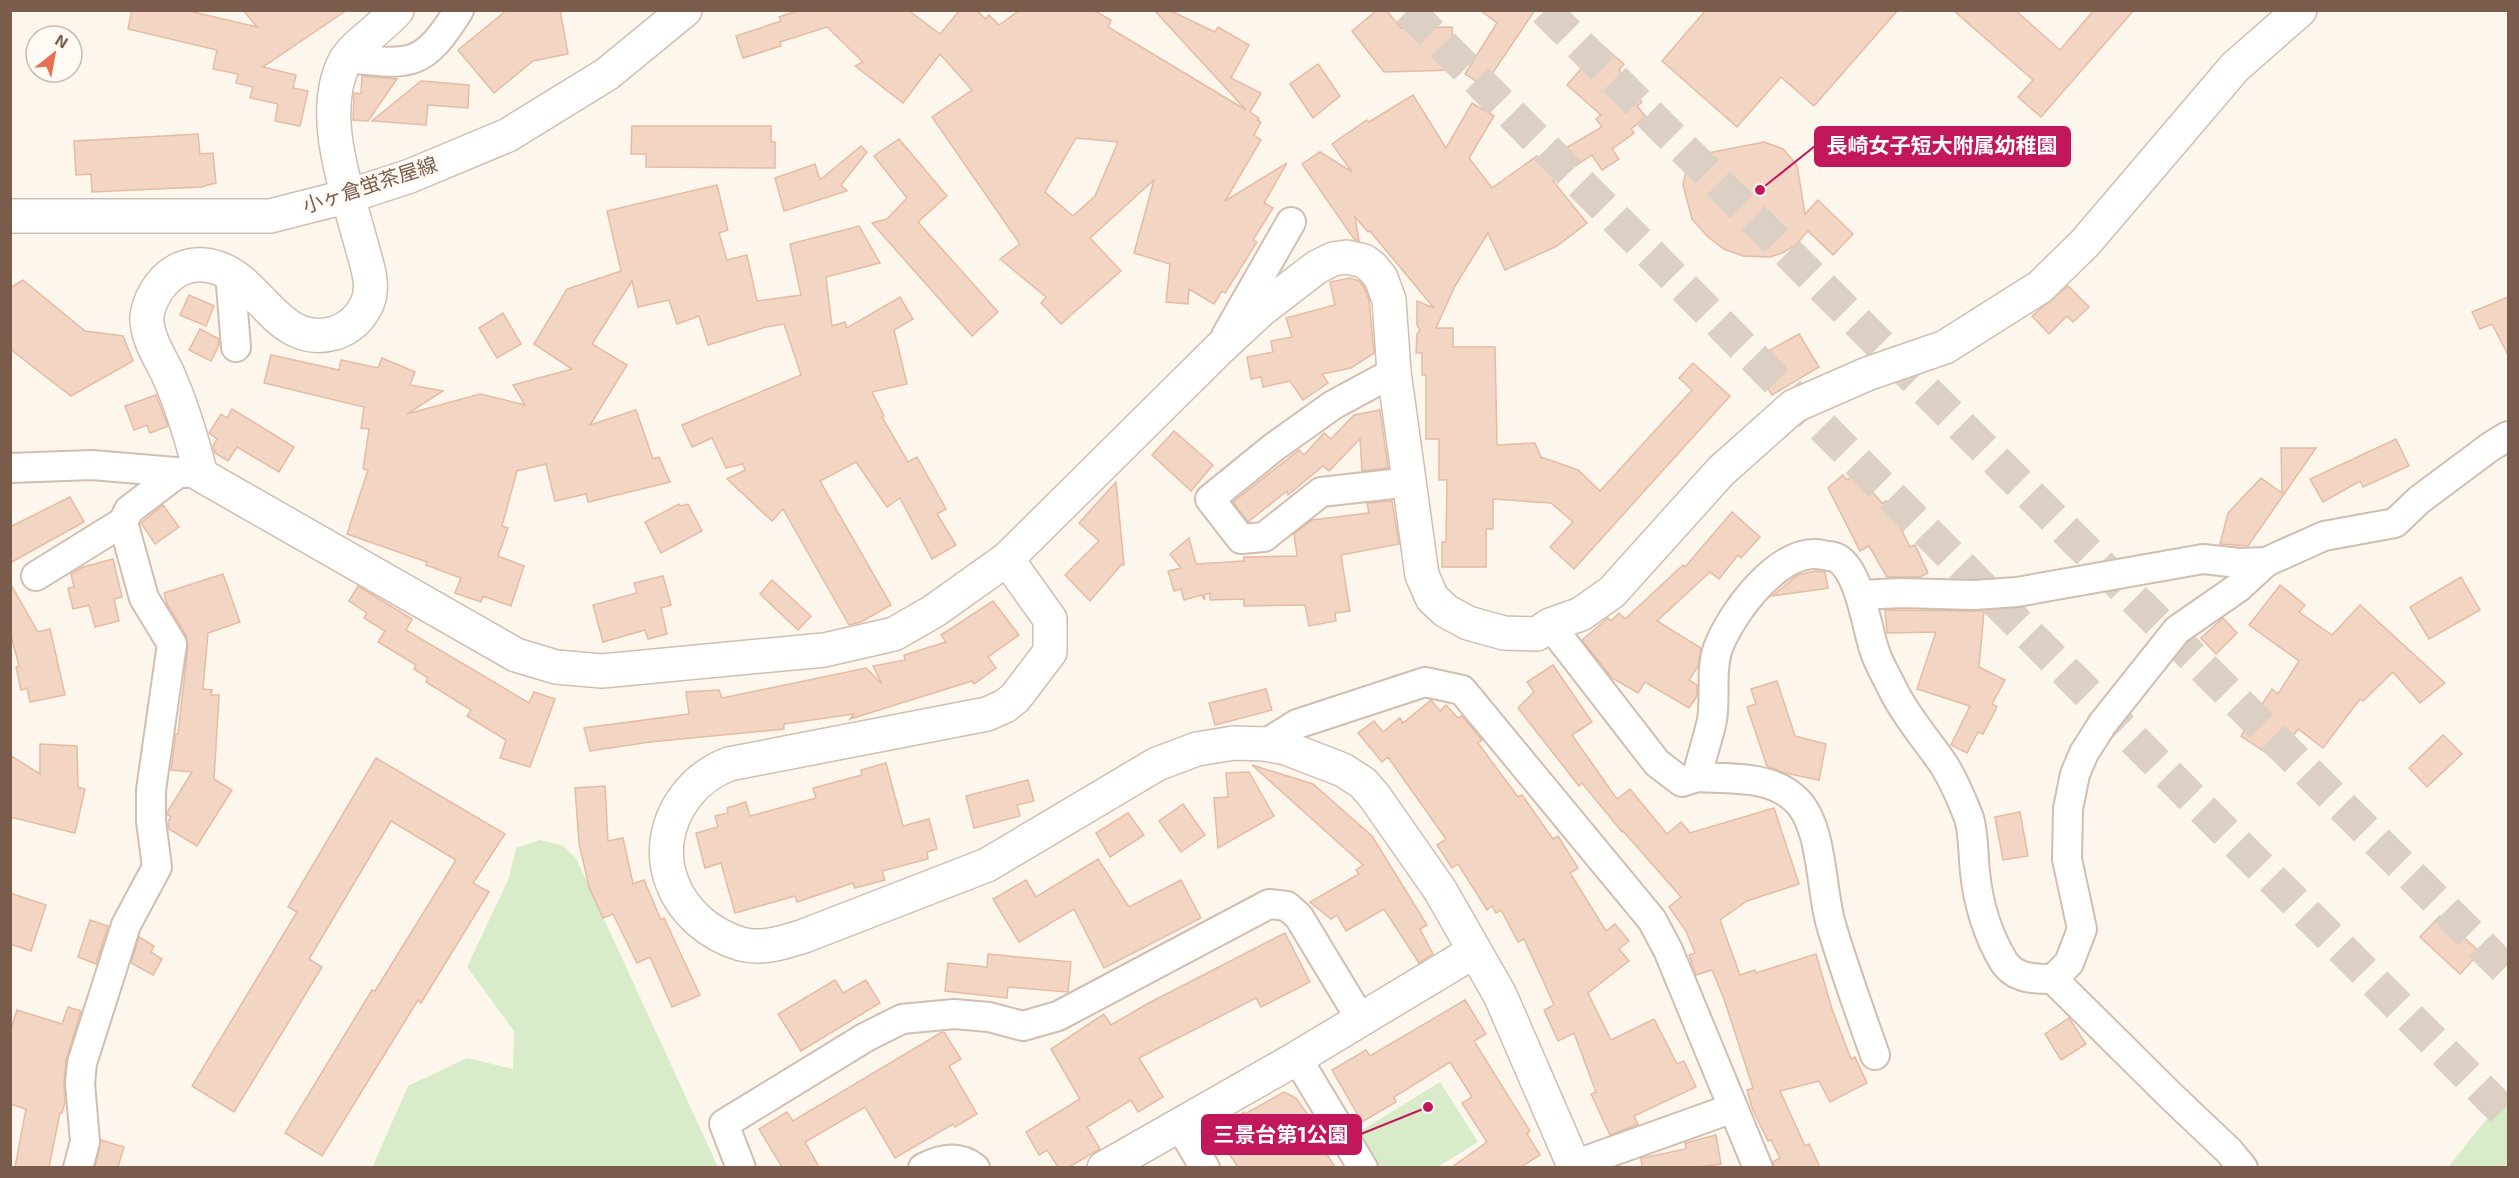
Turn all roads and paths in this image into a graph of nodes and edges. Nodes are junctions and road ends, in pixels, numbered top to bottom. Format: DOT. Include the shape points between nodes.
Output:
graph roads {
  1 [pos="397,10"];
  2 [pos="459,10"];
  3 [pos="685,10"];
  4 [pos="2300,10"];
  5 [pos="347,58"];
  6 [pos="349,196"];
  7 [pos="10,216"];
  8 [pos="1291,222"];
  9 [pos="230,273"];
  10 [pos="236,347"];
  11 [pos="1219,349"];
  12 [pos="1394,372"];
  13 [pos="2508,436"];
  14 [pos="10,468"];
  15 [pos="190,474"];
  16 [pos="1410,482"];
  17 [pos="123,522"];
  18 [pos="1007,559"];
  19 [pos="2266,562"];
  20 [pos="36,576"];
  21 [pos="1860,595"];
  22 [pos="1550,625"];
  23 [pos="1265,744"];
  24 [pos="1697,777"];
  25 [pos="1473,952"];
  26 [pos="2053,979"];
  27 [pos="1360,1018"];
  28 [pos="1875,1055"];
  29 [pos="1298,1058"];
  30 [pos="1733,1108"];
  31 [pos="1180,1126"];
  32 [pos="1574,1166"];
  33 [pos="78,1167"];
  34 [pos="741,1167"];
  35 [pos="923,1167"];
  36 [pos="975,1167"];
  37 [pos="1104,1167"];
  38 [pos="1205,1167"];
  39 [pos="1363,1167"];
  40 [pos="1758,1167"];
  41 [pos="2243,1167"];
  1 -- 5 [label="street"];
  2 -- 5 [label="street" via="424,56 403,63"];
  3 -- 6 [label="street, 小ヶ倉蛍茶屋線" via="607,74 508,135 410,176"];
  4 -- 22 [label="street" via="2235,67 2085,243 2040,287 1945,347 1867,374 1794,406 1722,471 1612,592 1581,614"];
  5 -- 6 [label="street" via="334,103 336,141"];
  6 -- 7 [label="street, 小ヶ倉蛍茶屋線" via="270,216"];
  6 -- 9 [label="street" via="371,288 360,318 346,329 320,335 292,330"];
  8 -- 11 [label="street"];
  9 -- 10 [label="street"];
  9 -- 15 [label="street" via="189,265 174,271 155,293 147,314 151,339 186,417"];
  11 -- 12 [label="street" via="1317,267 1333,259 1355,257 1381,278 1389,300"];
  11 -- 18 [label="street"];
  12 -- 16 [label="street"];
  12 -- 16 [label="street" via="1333,405 1210,499 1240,538 1264,537 1321,492"];
  13 -- 19 [label="street" via="2418,500 2395,523 2324,536"];
  14 -- 15 [label="street" via="92,465"];
  15 -- 17 [label="street" via="129,510"];
  15 -- 18 [label="street" via="516,655 556,667 602,671 824,650 894,634"];
  16 -- 22 [label="street" via="1422,575 1432,598 1468,623 1504,633 1537,634"];
  17 -- 20 [label="street"];
  17 -- 33 [label="street" via="144,598 172,644 151,790 158,867 126,925 82,1063 84,1142"];
  18 -- 23 [label="street" via="1050,619 1050,652 1005,706 987,714 729,764 692,788 671,820 665,858 680,899 705,925 742,944 773,945 804,936 987,865 1157,764 1234,743"];
  19 -- 21 [label="street" via="2203,559 2017,592"];
  19 -- 26 [label="street" via="2239,587 2176,630 2084,753 2067,808 2067,859 2082,929 2068,963"];
  21 -- 24 [label="street" via="1837,558 1816,553 1798,556 1752,592 1732,620 1718,650 1712,720"];
  21 -- 26 [label="street" via="1874,650 1902,709 1945,766 1960,795 1970,822 1975,879 1995,945 2006,965 2019,975 2032,980"];
  22 -- 24 [label="street" via="1657,763 1682,782"];
  23 -- 25 [label="street" via="1323,761 1363,783 1440,890"];
  23 -- 30 [label="street" via="1297,724 1425,682 1462,690 1652,920"];
  24 -- 28 [label="street" via="1771,784 1793,796 1803,808 1813,833 1831,926"];
  25 -- 27 [label="street"];
  25 -- 32 [label="street" via="1500,995"];
  26 -- 41 [label="street"];
  27 -- 29 [label="street"];
  27 -- 34 [label="street" via="1299,916 1287,906 1269,904 1058,1016 1023,1026 989,1017 954,1014 902,1019 724,1124"];
  29 -- 31 [label="street"];
  29 -- 39 [label="street"];
  30 -- 32 [label="street"];
  30 -- 40 [label="street"];
  31 -- 37 [label="street"];
  31 -- 38 [label="street"];
  35 -- 36 [label="street" via="950,1158"];
}
